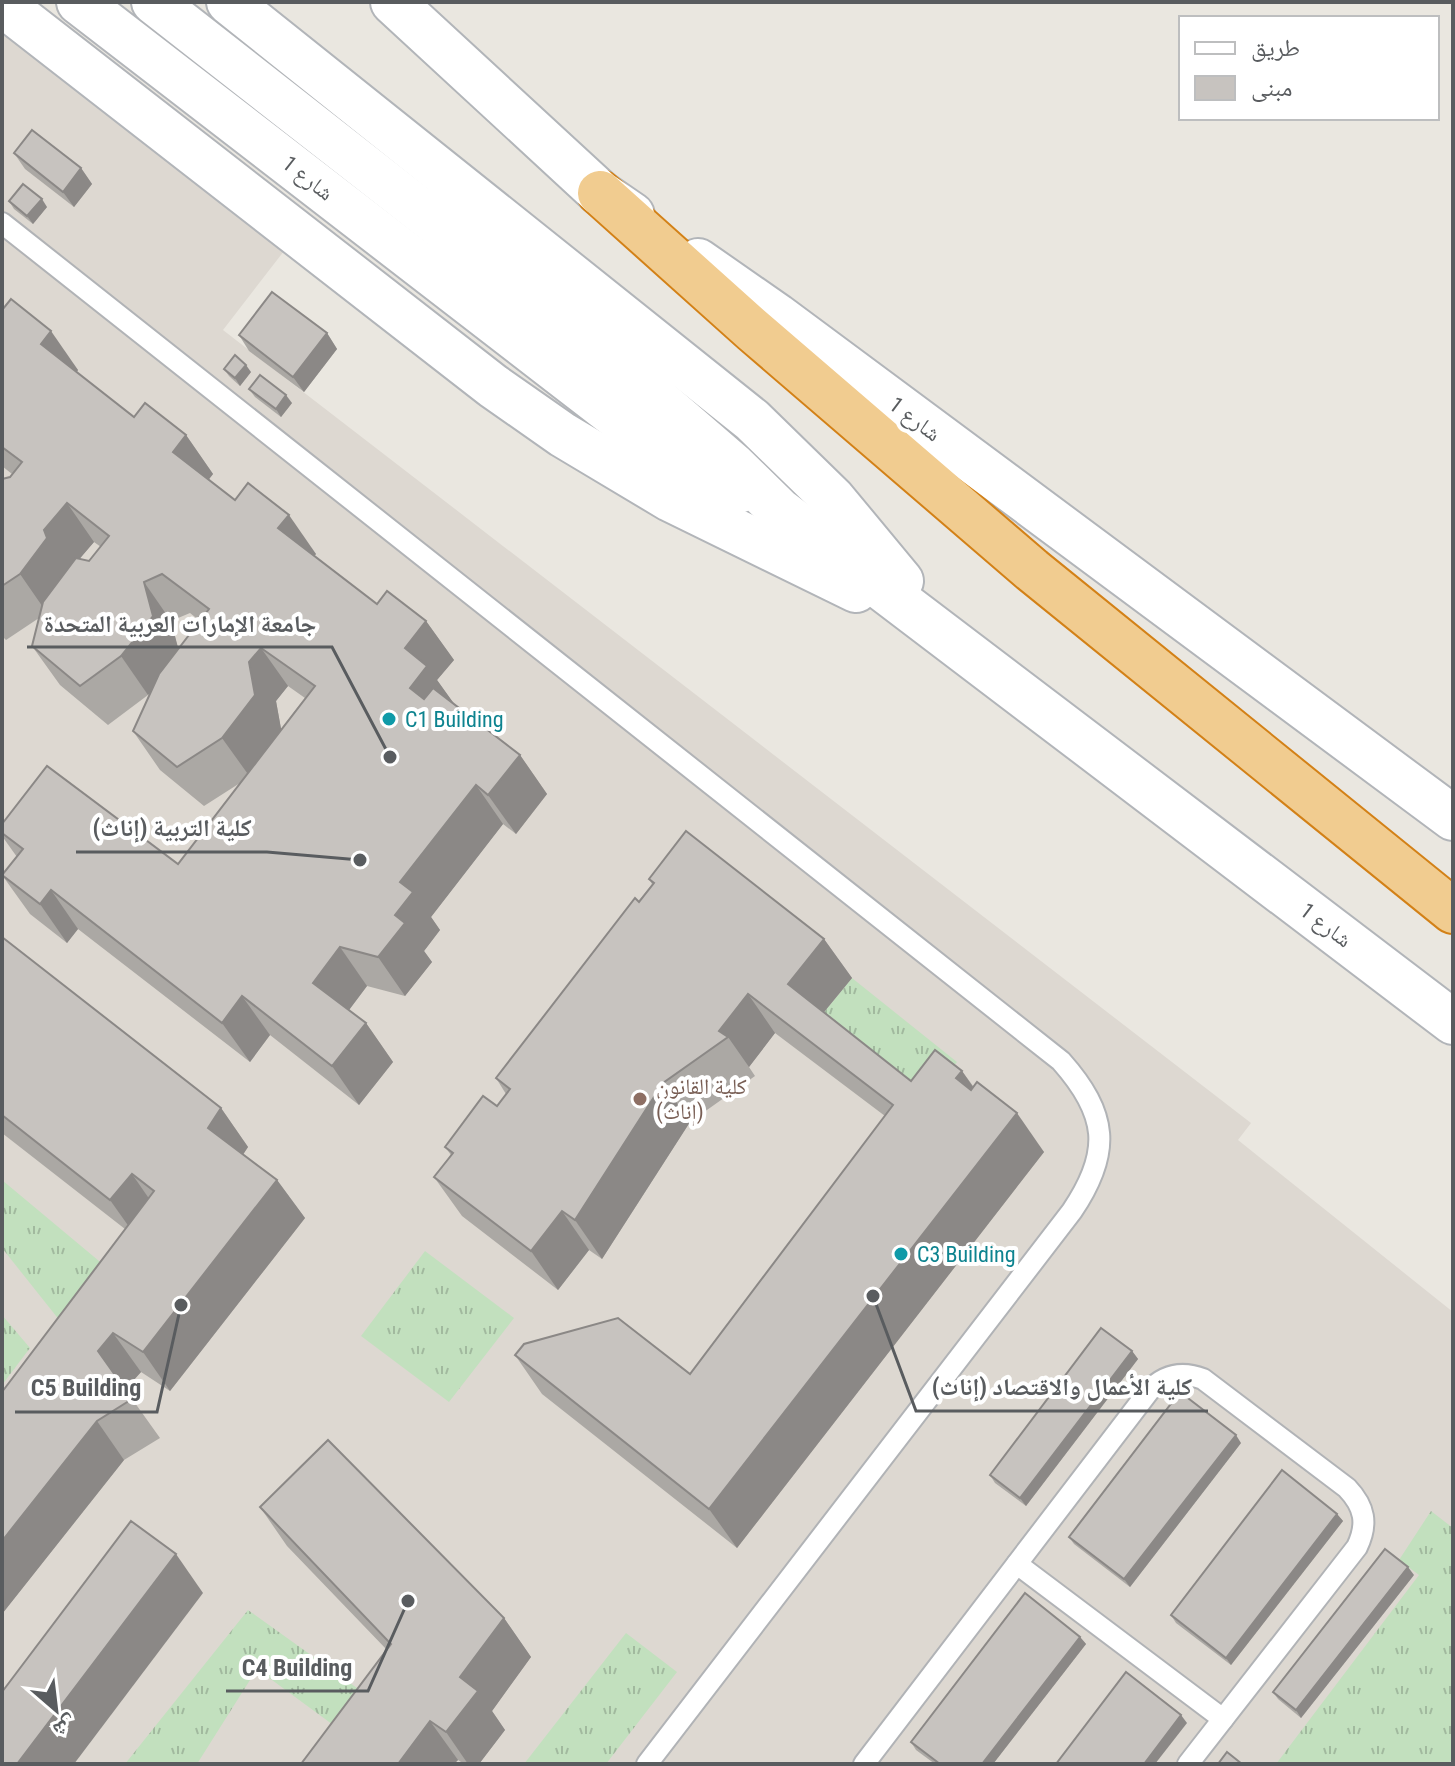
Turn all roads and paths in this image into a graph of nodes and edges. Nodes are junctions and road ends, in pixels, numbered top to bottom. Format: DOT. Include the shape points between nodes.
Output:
graph roads {
  1 [pos="79,2"];
  2 [pos="154,2"];
  3 [pos="229,2"];
  4 [pos="393,2"];
  5 [pos="2,4"];
  6 [pos="600,193"];
  7 [pos="2,223"];
  8 [pos="779,510"];
  9 [pos="928,621"];
  10 [pos="1453,818"];
  11 [pos="1453,911"];
  12 [pos="1453,1022"];
  13 [pos="1017,1564"];
  14 [pos="1223,1719"];
  15 [pos="647,1764"];
  16 [pos="864,1764"];
  17 [pos="1188,1764"];
  1 -- 8 [label="street, شارع 1" via="652,444"];
  2 -- 8 [label="street, شارع 1" via="609,358"];
  3 -- 9 [label="street" via="752,420 833,499"];
  4 -- 6 [label="street, شارع 1"];
  5 -- 9 [label="street" via="563,435 756,543"];
  6 -- 10 [label="street, شارع 1" via="777,316"];
  6 -- 11 [label="highway" via="1032,570"];
  7 -- 15 [label="lane" via="1061,1061 1083,1086 1097,1117 1099,1150 1091,1183 1072,1211"];
  8 -- 9 [label="street, شارع 1"];
  9 -- 12 [label="street, شارع 1"];
  13 -- 14 [label="lane"];
  13 -- 14 [label="lane" via="1158,1382 1180,1374 1203,1379 1347,1488 1358,1499 1365,1523 1357,1547"];
  13 -- 16 [label="lane"];
  14 -- 17 [label="lane"];
}
